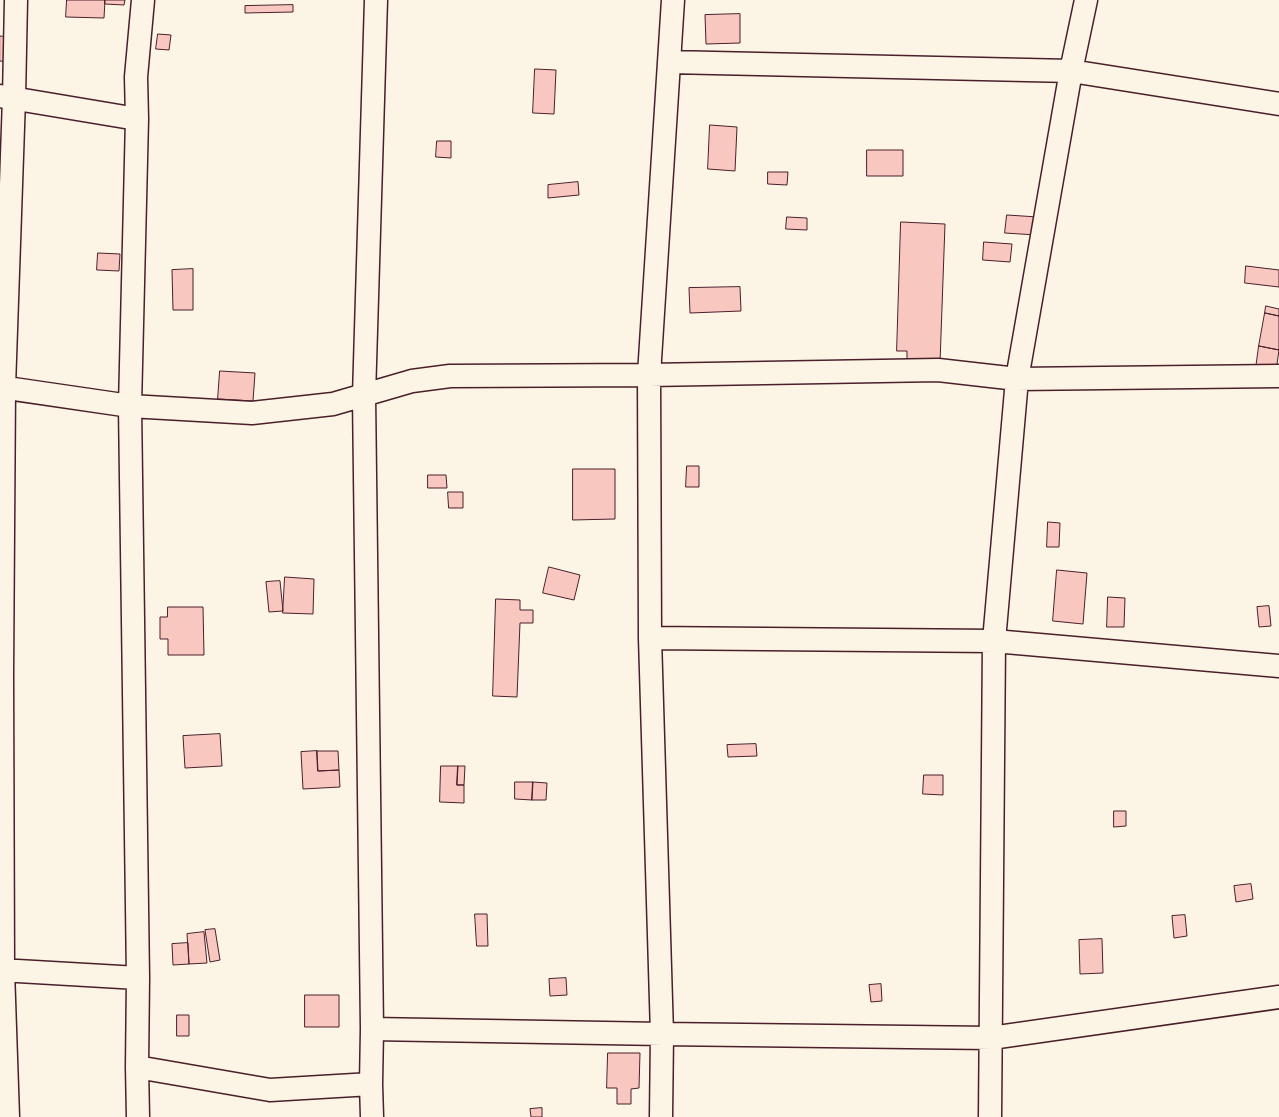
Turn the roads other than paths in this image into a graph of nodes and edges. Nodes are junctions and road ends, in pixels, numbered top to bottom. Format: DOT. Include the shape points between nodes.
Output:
graph roads {
  1 [pos="16,0"];
  2 [pos="143,0"];
  3 [pos="376,0"];
  4 [pos="673,0"];
  5 [pos="1086,0"];
  6 [pos="669,62"];
  7 [pos="1071,71"];
  8 [pos="7,97"];
  9 [pos="1279,104"];
  10 [pos="137,119"];
  11 [pos="649,376"];
  12 [pos="1279,376"];
  13 [pos="1017,379"];
  14 [pos="2,387"];
  15 [pos="364,396"];
  16 [pos="130,406"];
  17 [pos="650,638"];
  18 [pos="994,641"];
  19 [pos="1279,666"];
  20 [pos="1,673"];
  21 [pos="2,970"];
  22 [pos="138,978"];
  23 [pos="1279,997"];
  24 [pos="372,1028"];
  25 [pos="662,1034"];
  26 [pos="991,1038"];
  27 [pos="137,1067"];
  28 [pos="371,1084"];
  29 [pos="8,1117"];
  30 [pos="138,1117"];
  31 [pos="372,1117"];
  32 [pos="661,1117"];
  33 [pos="990,1117"];
  1 -- 8 [label="street"];
  2 -- 10 [label="street" via="136,77"];
  3 -- 15 [label="street"];
  4 -- 6 [label="street"];
  5 -- 7 [label="street"];
  6 -- 7 [label="street"];
  6 -- 11 [label="street"];
  7 -- 9 [label="street"];
  7 -- 13 [label="street"];
  8 -- 10 [label="street"];
  8 -- 14 [label="street"];
  10 -- 16 [label="street"];
  11 -- 13 [label="street" via="938,370"];
  11 -- 15 [label="street" via="450,376 412,381"];
  11 -- 17 [label="street"];
  12 -- 13 [label="street"];
  13 -- 18 [label="street"];
  14 -- 16 [label="street"];
  14 -- 20 [label="street"];
  15 -- 16 [label="street" via="332,404 252,413"];
  15 -- 24 [label="street"];
  16 -- 22 [label="street"];
  17 -- 18 [label="street"];
  17 -- 25 [label="street"];
  18 -- 19 [label="street"];
  18 -- 26 [label="street"];
  20 -- 21 [label="street"];
  21 -- 22 [label="street"];
  21 -- 29 [label="street"];
  22 -- 27 [label="street"];
  23 -- 26 [label="street"];
  24 -- 25 [label="street"];
  24 -- 28 [label="street"];
  25 -- 26 [label="street"];
  25 -- 32 [label="street"];
  26 -- 33 [label="street"];
  27 -- 28 [label="street" via="270,1090"];
  27 -- 30 [label="street"];
  28 -- 31 [label="street"];
}
